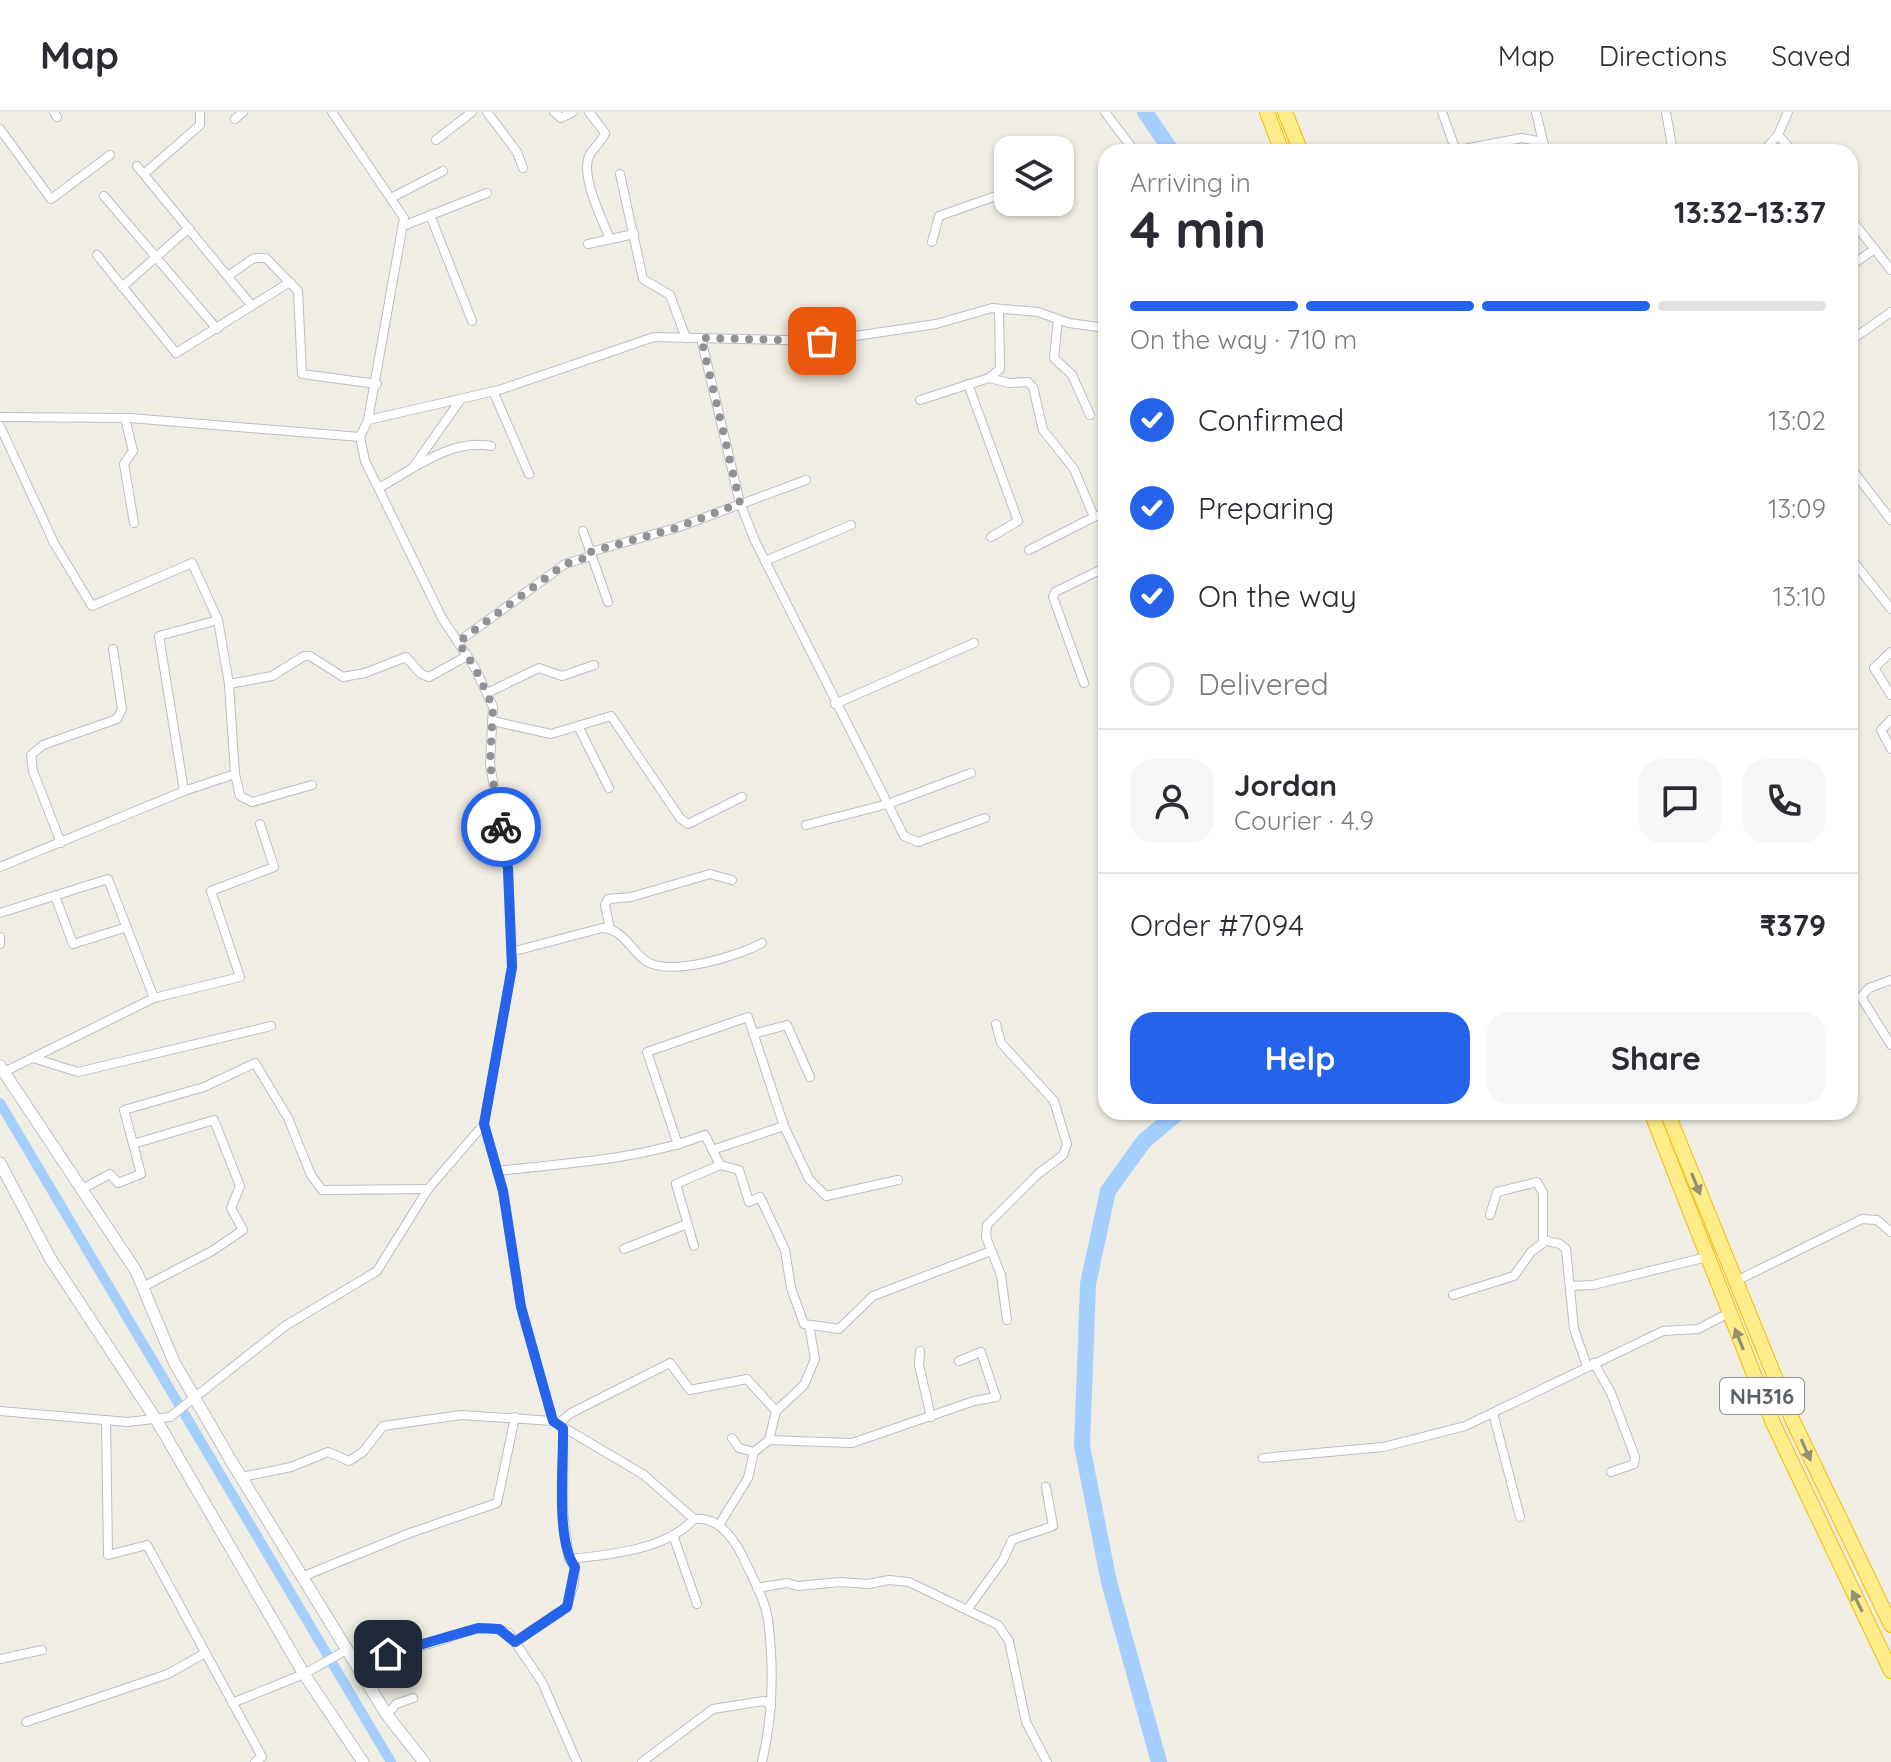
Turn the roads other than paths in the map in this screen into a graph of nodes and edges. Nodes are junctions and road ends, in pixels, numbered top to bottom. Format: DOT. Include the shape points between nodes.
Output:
graph roads {
  1 [pos="200,112"];
  2 [pos="243,112"];
  3 [pos="332,112"];
  4 [pos="472,112"];
  5 [pos="487,112"];
  6 [pos="554,112"];
  7 [pos="573,112"];
  8 [pos="589,112"];
  9 [pos="1105,112"];
  10 [pos="1267,112"];
  11 [pos="1285,112"];
  12 [pos="1442,112"];
  13 [pos="1536,112"];
  14 [pos="1666,112"];
  15 [pos="1788,112"];
  16 [pos="235,119"];
  17 [pos="0,129"];
  18 [pos="1778,135"];
  19 [pos="436,140"];
  20 [pos="1543,142"];
  21 [pos="1129,144"];
  22 [pos="1279,144"];
  23 [pos="1298,144"];
  24 [pos="1450,144"];
  25 [pos="1487,144"];
  26 [pos="1672,144"];
  27 [pos="1770,144"];
  28 [pos="1786,144"];
  29 [pos="110,155"];
  30 [pos="523,168"];
  31 [pos="443,171"];
  32 [pos="620,174"];
  33 [pos="487,193"];
  34 [pos="104,196"];
  35 [pos="994,197"];
  36 [pos="391,198"];
  37 [pos="430,215"];
  38 [pos="403,226"];
  39 [pos="189,228"];
  40 [pos="1858,228"];
  41 [pos="634,234"];
  42 [pos="610,239"];
  43 [pos="932,242"];
  44 [pos="588,244"];
  45 [pos="1875,249"];
  46 [pos="97,255"];
  47 [pos="157,258"];
  48 [pos="1858,261"];
  49 [pos="1890,268"];
  50 [pos="228,276"];
  51 [pos="290,282"];
  52 [pos="122,287"];
  53 [pos="252,306"];
  54 [pos="999,309"];
  55 [pos="1891,312"];
  56 [pos="1058,319"];
  57 [pos="472,321"];
  58 [pos="1098,326"];
  59 [pos="217,329"];
  60 [pos="1858,335"];
  61 [pos="686,338"];
  62 [pos="701,338"];
  63 [pos="989,378"];
  64 [pos="377,384"];
  65 [pos="968,384"];
  66 [pos="493,391"];
  67 [pos="461,398"];
  68 [pos="920,400"];
  69 [pos="1090,415"];
  70 [pos="0,417"];
  71 [pos="125,418"];
  72 [pos="368,420"];
  73 [pos="0,426"];
  74 [pos="360,437"];
  75 [pos="491,446"];
  76 [pos="411,470"];
  77 [pos="529,474"];
  78 [pos="1858,477"];
  79 [pos="806,480"];
  80 [pos="379,488"];
  81 [pos="740,503"];
  82 [pos="1098,516"];
  83 [pos="1094,517"];
  84 [pos="1891,520"];
  85 [pos="134,523"];
  86 [pos="851,525"];
  87 [pos="583,531"];
  88 [pos="991,537"];
  89 [pos="1029,550"];
  90 [pos="591,554"];
  91 [pos="765,561"];
  92 [pos="1858,567"];
  93 [pos="1098,571"];
  94 [pos="608,602"];
  95 [pos="1891,609"];
  96 [pos="218,620"];
  97 [pos="458,642"];
  98 [pos="974,643"];
  99 [pos="113,649"];
  100 [pos="1891,652"];
  101 [pos="467,656"];
  102 [pos="594,665"];
  103 [pos="1084,683"];
  104 [pos="229,684"];
  105 [pos="487,693"];
  106 [pos="1891,695"];
  107 [pos="835,704"];
  108 [pos="1891,720"];
  109 [pos="492,721"];
  110 [pos="578,726"];
  111 [pos="1891,749"];
  112 [pos="971,773"];
  113 [pos="235,774"];
  114 [pos="312,785"];
  115 [pos="609,788"];
  116 [pos="184,791"];
  117 [pos="742,797"];
  118 [pos="888,804"];
  119 [pos="985,818"];
  120 [pos="260,824"];
  121 [pos="806,825"];
  122 [pos="61,843"];
  123 [pos="0,867"];
  124 [pos="732,880"];
  125 [pos="55,896"];
  126 [pos="0,913"];
  127 [pos="127,927"];
  128 [pos="610,929"];
  129 [pos="0,937"];
  130 [pos="762,943"];
  131 [pos="0,944"];
  132 [pos="511,952"];
  133 [pos="1891,980"];
  134 [pos="154,998"];
  135 [pos="996,1024"];
  136 [pos="271,1026"];
  137 [pos="753,1034"];
  138 [pos="1891,1045"];
  139 [pos="32,1058"];
  140 [pos="2,1069"];
  141 [pos="810,1077"];
  142 [pos="1654,1120"];
  143 [pos="1670,1120"];
  144 [pos="484,1124"];
  145 [pos="784,1126"];
  146 [pos="133,1144"];
  147 [pos="678,1145"];
  148 [pos="712,1150"];
  149 [pos="720,1165"];
  150 [pos="1,1169"];
  151 [pos="497,1171"];
  152 [pos="898,1180"];
  153 [pos="82,1189"];
  154 [pos="428,1189"];
  155 [pos="1490,1215"];
  156 [pos="687,1224"];
  157 [pos="1891,1232"];
  158 [pos="1543,1240"];
  159 [pos="694,1246"];
  160 [pos="624,1249"];
  161 [pos="991,1251"];
  162 [pos="1707,1257"];
  163 [pos="1736,1281"];
  164 [pos="1571,1286"];
  165 [pos="143,1287"];
  166 [pos="1453,1295"];
  167 [pos="1729,1313"];
  168 [pos="1007,1320"];
  169 [pos="809,1325"];
  170 [pos="920,1351"];
  171 [pos="959,1361"];
  172 [pos="1591,1364"];
  173 [pos="192,1402"];
  174 [pos="0,1411"];
  175 [pos="776,1411"];
  176 [pos="1493,1413"];
  177 [pos="515,1417"];
  178 [pos="931,1417"];
  179 [pos="164,1419"];
  180 [pos="106,1420"];
  181 [pos="558,1424"];
  182 [pos="732,1438"];
  183 [pos="769,1440"];
  184 [pos="754,1452"];
  185 [pos="1263,1458"];
  186 [pos="1611,1472"];
  187 [pos="242,1477"];
  188 [pos="1046,1487"];
  189 [pos="1520,1517"];
  190 [pos="694,1519"];
  191 [pos="719,1525"];
  192 [pos="673,1535"];
  193 [pos="569,1559"];
  194 [pos="304,1576"];
  195 [pos="757,1588"];
  196 [pos="697,1604"];
  197 [pos="967,1610"];
  198 [pos="1891,1625"];
  199 [pos="515,1642"];
  200 [pos="42,1650"];
  201 [pos="205,1653"];
  202 [pos="350,1653"];
  203 [pos="0,1659"];
  204 [pos="1891,1671"];
  205 [pos="304,1674"];
  206 [pos="413,1698"];
  207 [pos="232,1703"];
  208 [pos="771,1706"];
  209 [pos="387,1715"];
  210 [pos="26,1722"];
  211 [pos="255,1762"];
  212 [pos="363,1762"];
  213 [pos="424,1762"];
  214 [pos="577,1762"];
  215 [pos="642,1762"];
  216 [pos="762,1762"];
  217 [pos="1047,1762"];
  1 -- 39 [label="street" via="200,125 141,169"];
  2 -- 16 [label="street"];
  3 -- 36 [label="street"];
  4 -- 19 [label="street"];
  5 -- 30 [label="street"];
  6 -- 7 [label="street" via="561,118"];
  8 -- 42 [label="street" via="605,133 590,154 588,172"];
  9 -- 21 [label="street"];
  10 -- 22 [label="highway"];
  11 -- 23 [label="highway"];
  12 -- 24 [label="street"];
  13 -- 20 [label="street"];
  14 -- 26 [label="street"];
  15 -- 18 [label="street"];
  17 -- 29 [label="street" via="51,199"];
  18 -- 27 [label="street"];
  18 -- 28 [label="street"];
  20 -- 25 [label="street" via="1522,138"];
  31 -- 36 [label="street"];
  32 -- 41 [label="street"];
  33 -- 37 [label="street"];
  34 -- 47 [label="street"];
  35 -- 43 [label="street" via="939,216"];
  36 -- 38 [label="street" via="404,218"];
  37 -- 38 [label="street"];
  37 -- 57 [label="street"];
  38 -- 64 [label="street"];
  39 -- 47 [label="street"];
  39 -- 50 [label="street"];
  40 -- 45 [label="street"];
  41 -- 42 [label="street"];
  41 -- 61 [label="street" via="643,279 670,295"];
  42 -- 44 [label="street"];
  45 -- 48 [label="street"];
  45 -- 49 [label="street"];
  46 -- 52 [label="street"];
  47 -- 52 [label="street"];
  47 -- 59 [label="street"];
  50 -- 51 [label="street" via="254,258 266,258"];
  50 -- 53 [label="street"];
  51 -- 53 [label="street"];
  51 -- 64 [label="street" via="298,291 302,374"];
  52 -- 59 [label="street" via="176,353"];
  53 -- 59 [label="street"];
  54 -- 56 [label="street"];
  54 -- 62 [label="street" via="822,341"];
  54 -- 63 [label="street" via="1000,369"];
  55 -- 60 [label="street"];
  56 -- 58 [label="street"];
  56 -- 69 [label="street" via="1054,358 1072,375"];
  61 -- 62 [label="street"];
  61 -- 66 [label="street" via="654,337"];
  62 -- 81 [label="street"];
  63 -- 65 [label="street"];
  63 -- 83 [label="street" via="1033,387 1043,430 1074,469"];
  64 -- 72 [label="street"];
  65 -- 68 [label="street"];
  65 -- 88 [label="street" via="1018,521"];
  66 -- 67 [label="street"];
  66 -- 77 [label="street"];
  67 -- 72 [label="street"];
  67 -- 76 [label="street"];
  70 -- 71 [label="street"];
  71 -- 74 [label="street"];
  71 -- 85 [label="street" via="133,451 124,464"];
  72 -- 74 [label="street"];
  73 -- 96 [label="street" via="54,543 92,606 192,563"];
  74 -- 80 [label="street"];
  75 -- 76 [label="street" via="473,442"];
  76 -- 80 [label="street"];
  78 -- 84 [label="street"];
  79 -- 81 [label="street"];
  80 -- 97 [label="street"];
  81 -- 90 [label="street"];
  81 -- 91 [label="street"];
  82 -- 83 [label="street"];
  83 -- 89 [label="street"];
  86 -- 91 [label="street"];
  87 -- 90 [label="street"];
  90 -- 94 [label="street"];
  90 -- 97 [label="street" via="565,564"];
  91 -- 107 [label="street"];
  92 -- 95 [label="street"];
  93 -- 103 [label="street" via="1053,597"];
  96 -- 104 [label="street"];
  96 -- 116 [label="street" via="159,636"];
  97 -- 101 [label="street"];
  98 -- 107 [label="street"];
  99 -- 122 [label="street" via="122,709 117,719 43,745 31,755"];
  100 -- 106 [label="street" via="1874,668"];
  101 -- 104 [label="street" via="429,677 406,657 343,677 304,656 272,676"];
  101 -- 105 [label="street"];
  102 -- 105 [label="street" via="562,676 539,668"];
  104 -- 113 [label="street"];
  105 -- 109 [label="street"];
  107 -- 118 [label="street"];
  108 -- 111 [label="street" via="1881,730"];
  109 -- 110 [label="street" via="551,734"];
  109 -- 132 [label="street" via="490,764 508,869"];
  110 -- 115 [label="street"];
  110 -- 117 [label="street" via="611,716 688,824"];
  112 -- 118 [label="street"];
  113 -- 114 [label="street" via="240,796 252,802"];
  113 -- 116 [label="street"];
  116 -- 122 [label="street"];
  118 -- 119 [label="street" via="911,842"];
  118 -- 121 [label="street"];
  120 -- 134 [label="street" via="274,867 211,891 240,977"];
  122 -- 123 [label="street"];
  124 -- 128 [label="street" via="710,874 608,899"];
  125 -- 126 [label="street"];
  125 -- 127 [label="street" via="108,879"];
  125 -- 127 [label="street" via="73,944"];
  127 -- 134 [label="street"];
  128 -- 130 [label="street" via="659,966 708,962"];
  128 -- 132 [label="street"];
  129 -- 131 [label="street"];
  132 -- 144 [label="street"];
  133 -- 138 [label="street" via="1861,997"];
  134 -- 139 [label="street"];
  135 -- 161 [label="street" via="1001,1043 1054,1101 1067,1144 1063,1155 987,1225"];
  136 -- 139 [label="street" via="78,1072"];
  137 -- 141 [label="street" via="787,1025"];
  137 -- 145 [label="street"];
  137 -- 147 [label="street" via="748,1017 647,1052"];
  139 -- 140 [label="street"];
  140 -- 153 [label="street"];
  142 -- 162 [label="highway, NH316"];
  143 -- 163 [label="highway, NH316, one-way"];
  144 -- 151 [label="street"];
  144 -- 154 [label="street"];
  145 -- 148 [label="street"];
  145 -- 152 [label="street" via="809,1179 826,1196"];
  146 -- 153 [label="street" via="141,1174 118,1183 110,1174 101,1176"];
  146 -- 154 [label="street" via="124,1110 204,1087 255,1063 322,1190"];
  146 -- 165 [label="street" via="214,1120 240,1186 231,1208 243,1230"];
  147 -- 148 [label="street" via="705,1135"];
  147 -- 151 [label="street"];
  148 -- 149 [label="street"];
  149 -- 156 [label="street" via="676,1184"];
  149 -- 169 [label="street" via="739,1170 749,1202 760,1197 785,1250 791,1288 804,1324"];
  150 -- 179 [label="street" via="50,1258"];
  151 -- 181 [label="street" via="521,1307"];
  153 -- 165 [label="street"];
  154 -- 173 [label="street" via="377,1271 285,1326"];
  155 -- 158 [label="street" via="1497,1192 1537,1182 1543,1193"];
  156 -- 159 [label="street"];
  156 -- 160 [label="street"];
  157 -- 163 [label="street" via="1877,1220 1862,1219"];
  158 -- 164 [label="street" via="1564,1246"];
  158 -- 166 [label="street" via="1514,1276"];
  161 -- 168 [label="street" via="1001,1275"];
  161 -- 169 [label="street" via="873,1296 839,1329"];
  162 -- 164 [label="street"];
  162 -- 167 [label="highway, NH316"];
  163 -- 198 [label="highway, NH316, one-way" via="1819,1479"];
  164 -- 172 [label="street" via="1574,1329"];
  165 -- 173 [label="street"];
  167 -- 172 [label="street" via="1698,1329 1663,1331"];
  204 -- 167 [label="highway, NH316, one-way" via="1794,1470"];
  169 -- 175 [label="street" via="815,1359 804,1385"];
  170 -- 178 [label="street"];
  171 -- 178 [label="street" via="981,1352 996,1397"];
  172 -- 176 [label="street"];
  172 -- 186 [label="street" via="1611,1393 1635,1457 1634,1464"];
  173 -- 179 [label="street"];
  173 -- 187 [label="street"];
  174 -- 180 [label="street"];
  175 -- 181 [label="street" via="747,1379 690,1390 670,1363"];
  175 -- 183 [label="street"];
  176 -- 185 [label="street" via="1465,1426 1383,1447"];
  176 -- 189 [label="street"];
  177 -- 181 [label="street"];
  177 -- 187 [label="street" via="461,1415 383,1426 349,1461 328,1452 291,1467"];
  177 -- 194 [label="street" via="497,1503"];
  178 -- 183 [label="street" via="852,1443"];
  179 -- 180 [label="street"];
  179 -- 205 [label="street"];
  180 -- 201 [label="street" via="108,1555 147,1545"];
  181 -- 190 [label="street" via="644,1475"];
  181 -- 193 [label="street"];
  182 -- 184 [label="street" via="739,1448"];
  183 -- 184 [label="street"];
  184 -- 191 [label="street" via="748,1478"];
  187 -- 194 [label="street"];
  188 -- 197 [label="street" via="1053,1526 1012,1540"];
  190 -- 191 [label="street" via="705,1517"];
  190 -- 192 [label="street"];
  191 -- 195 [label="street" via="737,1546"];
  192 -- 193 [label="street" via="608,1555"];
  192 -- 196 [label="street"];
  193 -- 199 [label="street" via="575,1567 567,1607"];
  194 -- 202 [label="street"];
  195 -- 197 [label="street" via="899,1581"];
  195 -- 208 [label="street" via="768,1619"];
  197 -- 217 [label="street" via="1004,1632 1026,1722"];
  199 -- 202 [label="street" via="499,1629 478,1628 388,1654"];
  199 -- 214 [label="street" via="542,1682"];
  200 -- 203 [label="street"];
  201 -- 207 [label="street"];
  201 -- 210 [label="street" via="168,1674"];
  202 -- 205 [label="street"];
  202 -- 209 [label="street"];
  205 -- 207 [label="street"];
  205 -- 212 [label="street"];
  206 -- 209 [label="street" via="396,1704"];
  207 -- 211 [label="street" via="262,1757"];
  208 -- 215 [label="street" via="764,1701 713,1709"];
  208 -- 216 [label="street"];
  209 -- 213 [label="street"];
}
